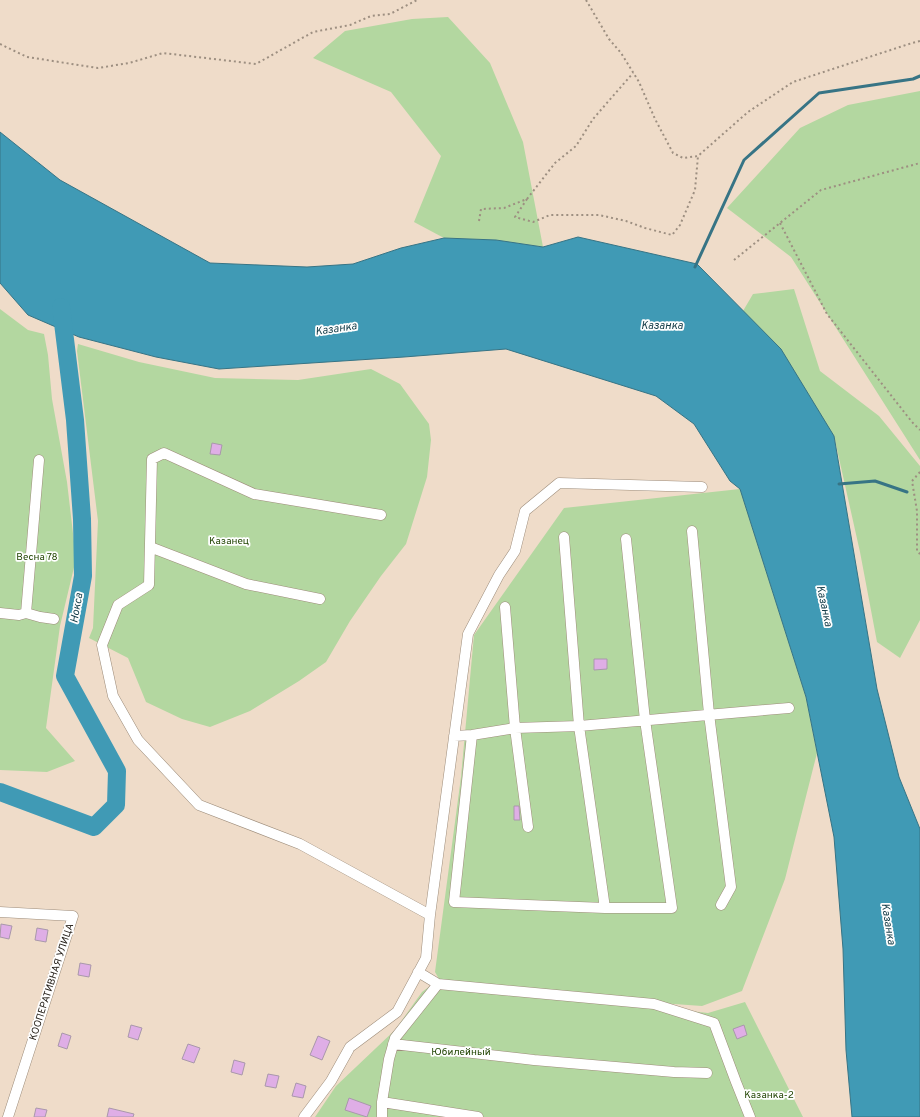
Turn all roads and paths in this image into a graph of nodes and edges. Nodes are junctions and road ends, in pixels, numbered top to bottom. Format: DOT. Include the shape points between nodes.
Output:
graph roads {
  1 [pos="417,0"];
  2 [pos="586,0"];
  3 [pos="920,41"];
  4 [pos="0,44"];
  5 [pos="633,73"];
  6 [pos="698,156"];
  7 [pos="920,163"];
  8 [pos="527,199"];
  9 [pos="479,221"];
  10 [pos="780,223"];
  11 [pos="734,260"];
  12 [pos="920,430"];
  13 [pos="39,460"];
  14 [pos="920,472"];
  15 [pos="702,486"];
  16 [pos="381,515"];
  17 [pos="692,531"];
  18 [pos="564,537"];
  19 [pos="626,539"];
  20 [pos="150,547"];
  21 [pos="920,554"];
  22 [pos="320,599"];
  23 [pos="505,607"];
  24 [pos="0,613"];
  25 [pos="26,613"];
  26 [pos="54,619"];
  27 [pos="789,708"];
  28 [pos="709,714"];
  29 [pos="645,720"];
  30 [pos="579,726"];
  31 [pos="515,728"];
  32 [pos="472,735"];
  33 [pos="454,736"];
  34 [pos="528,827"];
  35 [pos="721,905"];
  36 [pos="605,908"];
  37 [pos="0,912"];
  38 [pos="430,915"];
  39 [pos="418,972"];
  40 [pos="438,984"];
  41 [pos="393,1044"];
  42 [pos="707,1073"];
  43 [pos="382,1102"];
  44 [pos="8,1117"];
  45 [pos="304,1117"];
  46 [pos="382,1117"];
  47 [pos="478,1117"];
  48 [pos="750,1117"];
  1 -- 4 [label="path" via="390,14 371,16 350,25 313,32 256,64 163,53 129,63 98,68 27,57"];
  2 -- 5 [label="path"];
  3 -- 6 [label="path" via="793,82 748,112"];
  5 -- 6 [label="path" via="672,153 683,158"];
  5 -- 8 [label="path" via="593,119 576,146 555,163"];
  6 -- 8 [label="path" via="695,190 680,225 672,235 599,215 550,215 533,222 515,217"];
  7 -- 10 [label="path" via="821,190"];
  8 -- 9 [label="path" via="504,208 481,209"];
  10 -- 11 [label="path"];
  10 -- 12 [label="path" via="827,314"];
  13 -- 25 [label="street"];
  14 -- 21 [label="path" via="912,481 917,511 917,551"];
  15 -- 33 [label="street" via="559,483 525,511 515,551 499,575 468,634"];
  16 -- 20 [label="street" via="254,494 164,453 152,459"];
  17 -- 28 [label="street"];
  18 -- 30 [label="street"];
  19 -- 29 [label="street"];
  20 -- 22 [label="street" via="246,584"];
  20 -- 38 [label="street" via="149,585 118,605 102,646 113,696 138,740 199,804 300,844"];
  23 -- 31 [label="street"];
  24 -- 25 [label="street"];
  25 -- 26 [label="street"];
  27 -- 28 [label="street"];
  28 -- 29 [label="street"];
  28 -- 35 [label="street" via="731,887"];
  29 -- 30 [label="street"];
  29 -- 36 [label="street" via="672,908"];
  30 -- 31 [label="street"];
  30 -- 36 [label="street"];
  31 -- 32 [label="street"];
  31 -- 34 [label="street"];
  32 -- 33 [label="street"];
  32 -- 36 [label="street" via="454,902"];
  33 -- 38 [label="street"];
  37 -- 44 [label="street, КООПЕРАТИВНАЯ УЛИЦА" via="73,916"];
  38 -- 39 [label="street" via="426,958"];
  39 -- 40 [label="street"];
  39 -- 45 [label="street" via="397,1012 350,1047"];
  40 -- 41 [label="street"];
  40 -- 48 [label="street" via="654,1004 714,1023"];
  41 -- 42 [label="street" via="534,1060"];
  41 -- 43 [label="street"];
  43 -- 46 [label="street"];
  43 -- 47 [label="street"];
}
